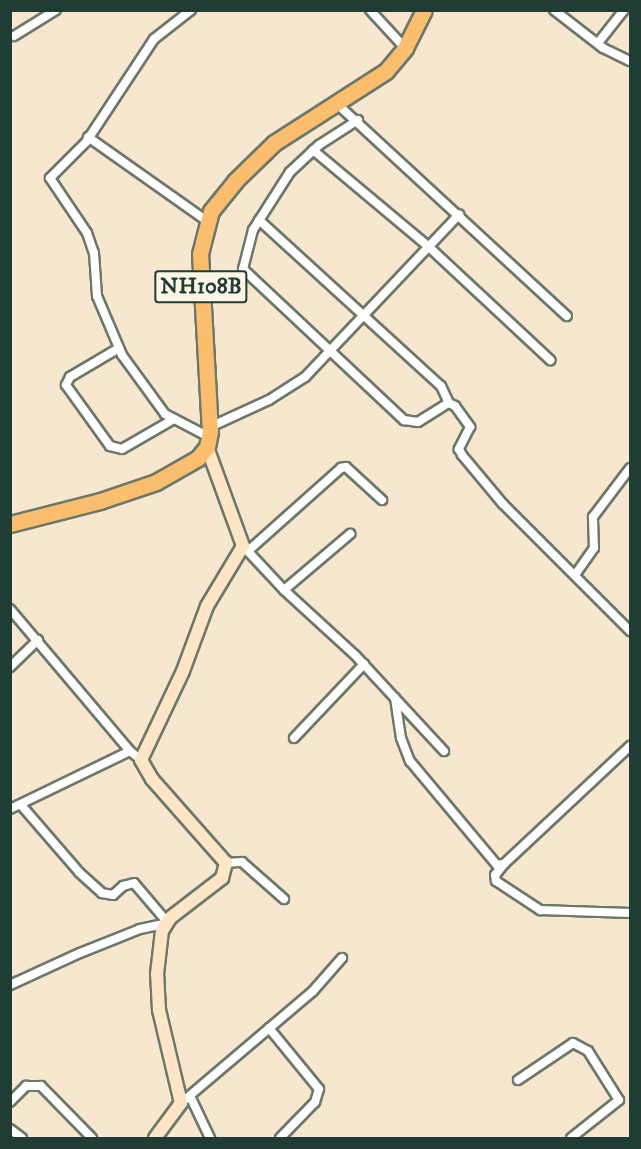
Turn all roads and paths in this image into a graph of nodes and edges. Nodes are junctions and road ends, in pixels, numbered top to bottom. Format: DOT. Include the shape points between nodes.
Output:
graph roads {
  1 [pos="56,10"];
  2 [pos="190,10"];
  3 [pos="370,10"];
  4 [pos="424,10"];
  5 [pos="554,10"];
  6 [pos="624,10"];
  7 [pos="15,36"];
  8 [pos="598,44"];
  9 [pos="405,48"];
  10 [pos="630,61"];
  11 [pos="336,104"];
  12 [pos="358,120"];
  13 [pos="88,137"];
  14 [pos="313,150"];
  15 [pos="459,215"];
  16 [pos="259,220"];
  17 [pos="207,221"];
  18 [pos="429,248"];
  19 [pos="366,315"];
  20 [pos="567,316"];
  21 [pos="119,348"];
  22 [pos="330,353"];
  23 [pos="550,360"];
  24 [pos="448,403"];
  25 [pos="174,419"];
  26 [pos="208,437"];
  27 [pos="630,468"];
  28 [pos="382,500"];
  29 [pos="10,524"];
  30 [pos="350,534"];
  31 [pos="246,548"];
  32 [pos="575,575"];
  33 [pos="284,590"];
  34 [pos="10,609"];
  35 [pos="630,631"];
  36 [pos="39,640"];
  37 [pos="364,664"];
  38 [pos="10,668"];
  39 [pos="395,698"];
  40 [pos="294,738"];
  41 [pos="630,746"];
  42 [pos="130,751"];
  43 [pos="444,751"];
  44 [pos="141,760"];
  45 [pos="21,805"];
  46 [pos="10,809"];
  47 [pos="226,863"];
  48 [pos="504,864"];
  49 [pos="284,899"];
  50 [pos="630,913"];
  51 [pos="168,923"];
  52 [pos="342,958"];
  53 [pos="10,986"];
  54 [pos="269,1028"];
  55 [pos="518,1080"];
  56 [pos="185,1099"];
  57 [pos="10,1102"];
  58 [pos="10,1129"];
  59 [pos="22,1138"];
  60 [pos="92,1138"];
  61 [pos="155,1138"];
  62 [pos="210,1138"];
  63 [pos="280,1138"];
  64 [pos="571,1138"];
  1 -- 7 [label="street"];
  2 -- 13 [label="street" via="154,39"];
  3 -- 9 [label="street"];
  4 -- 9 [label="highway, NH108B"];
  5 -- 8 [label="street"];
  6 -- 8 [label="street"];
  8 -- 10 [label="street"];
  9 -- 11 [label="highway, NH108B" via="386,71"];
  11 -- 12 [label="street"];
  11 -- 17 [label="highway, NH108B" via="254,161 221,197"];
  12 -- 14 [label="street"];
  12 -- 15 [label="street"];
  13 -- 17 [label="street"];
  13 -- 21 [label="street" via="50,178 87,233 94,253 97,296"];
  14 -- 16 [label="street" via="290,172"];
  14 -- 18 [label="street"];
  15 -- 18 [label="street"];
  15 -- 20 [label="street"];
  16 -- 19 [label="street"];
  16 -- 22 [label="street" via="245,249 243,269"];
  17 -- 26 [label="highway, NH108B" via="200,254"];
  18 -- 19 [label="street"];
  18 -- 23 [label="street"];
  19 -- 22 [label="street"];
  19 -- 24 [label="street" via="441,386"];
  21 -- 25 [label="street" via="154,402"];
  21 -- 25 [label="street" via="70,377 66,385 110,446 122,449"];
  22 -- 24 [label="street" via="404,420 418,422"];
  22 -- 26 [label="street" via="290,388"];
  24 -- 32 [label="street" via="470,427 459,449 462,455 503,504"];
  25 -- 26 [label="street"];
  26 -- 29 [label="highway" via="198,458 173,476 100,501"];
  26 -- 31 [label="street"];
  27 -- 32 [label="street" via="593,517 594,548"];
  28 -- 31 [label="street" via="346,467 341,468"];
  30 -- 33 [label="street"];
  31 -- 33 [label="street"];
  31 -- 44 [label="street" via="207,606 183,671"];
  32 -- 35 [label="street"];
  33 -- 37 [label="street"];
  34 -- 36 [label="street"];
  36 -- 38 [label="street"];
  36 -- 42 [label="street"];
  37 -- 39 [label="street"];
  37 -- 40 [label="street"];
  39 -- 43 [label="street"];
  39 -- 48 [label="street" via="401,738 410,761 485,855 497,865"];
  41 -- 48 [label="street"];
  42 -- 44 [label="street"];
  42 -- 45 [label="street"];
  44 -- 47 [label="street" via="144,769"];
  45 -- 46 [label="street"];
  45 -- 51 [label="street" via="102,893 113,895 123,886 134,884"];
  47 -- 49 [label="street" via="243,862"];
  47 -- 51 [label="street" via="222,878"];
  48 -- 50 [label="street" via="495,875 496,881 540,910"];
  51 -- 53 [label="street" via="120,937"];
  51 -- 56 [label="street" via="159,950 159,1010"];
  52 -- 54 [label="street" via="312,991"];
  54 -- 56 [label="street"];
  54 -- 63 [label="street" via="319,1089 315,1102"];
  55 -- 64 [label="street" via="573,1043 588,1051 619,1100"];
  56 -- 61 [label="street"];
  56 -- 62 [label="street"];
  57 -- 60 [label="street" via="26,1086 41,1086"];
  58 -- 59 [label="street"];
}
